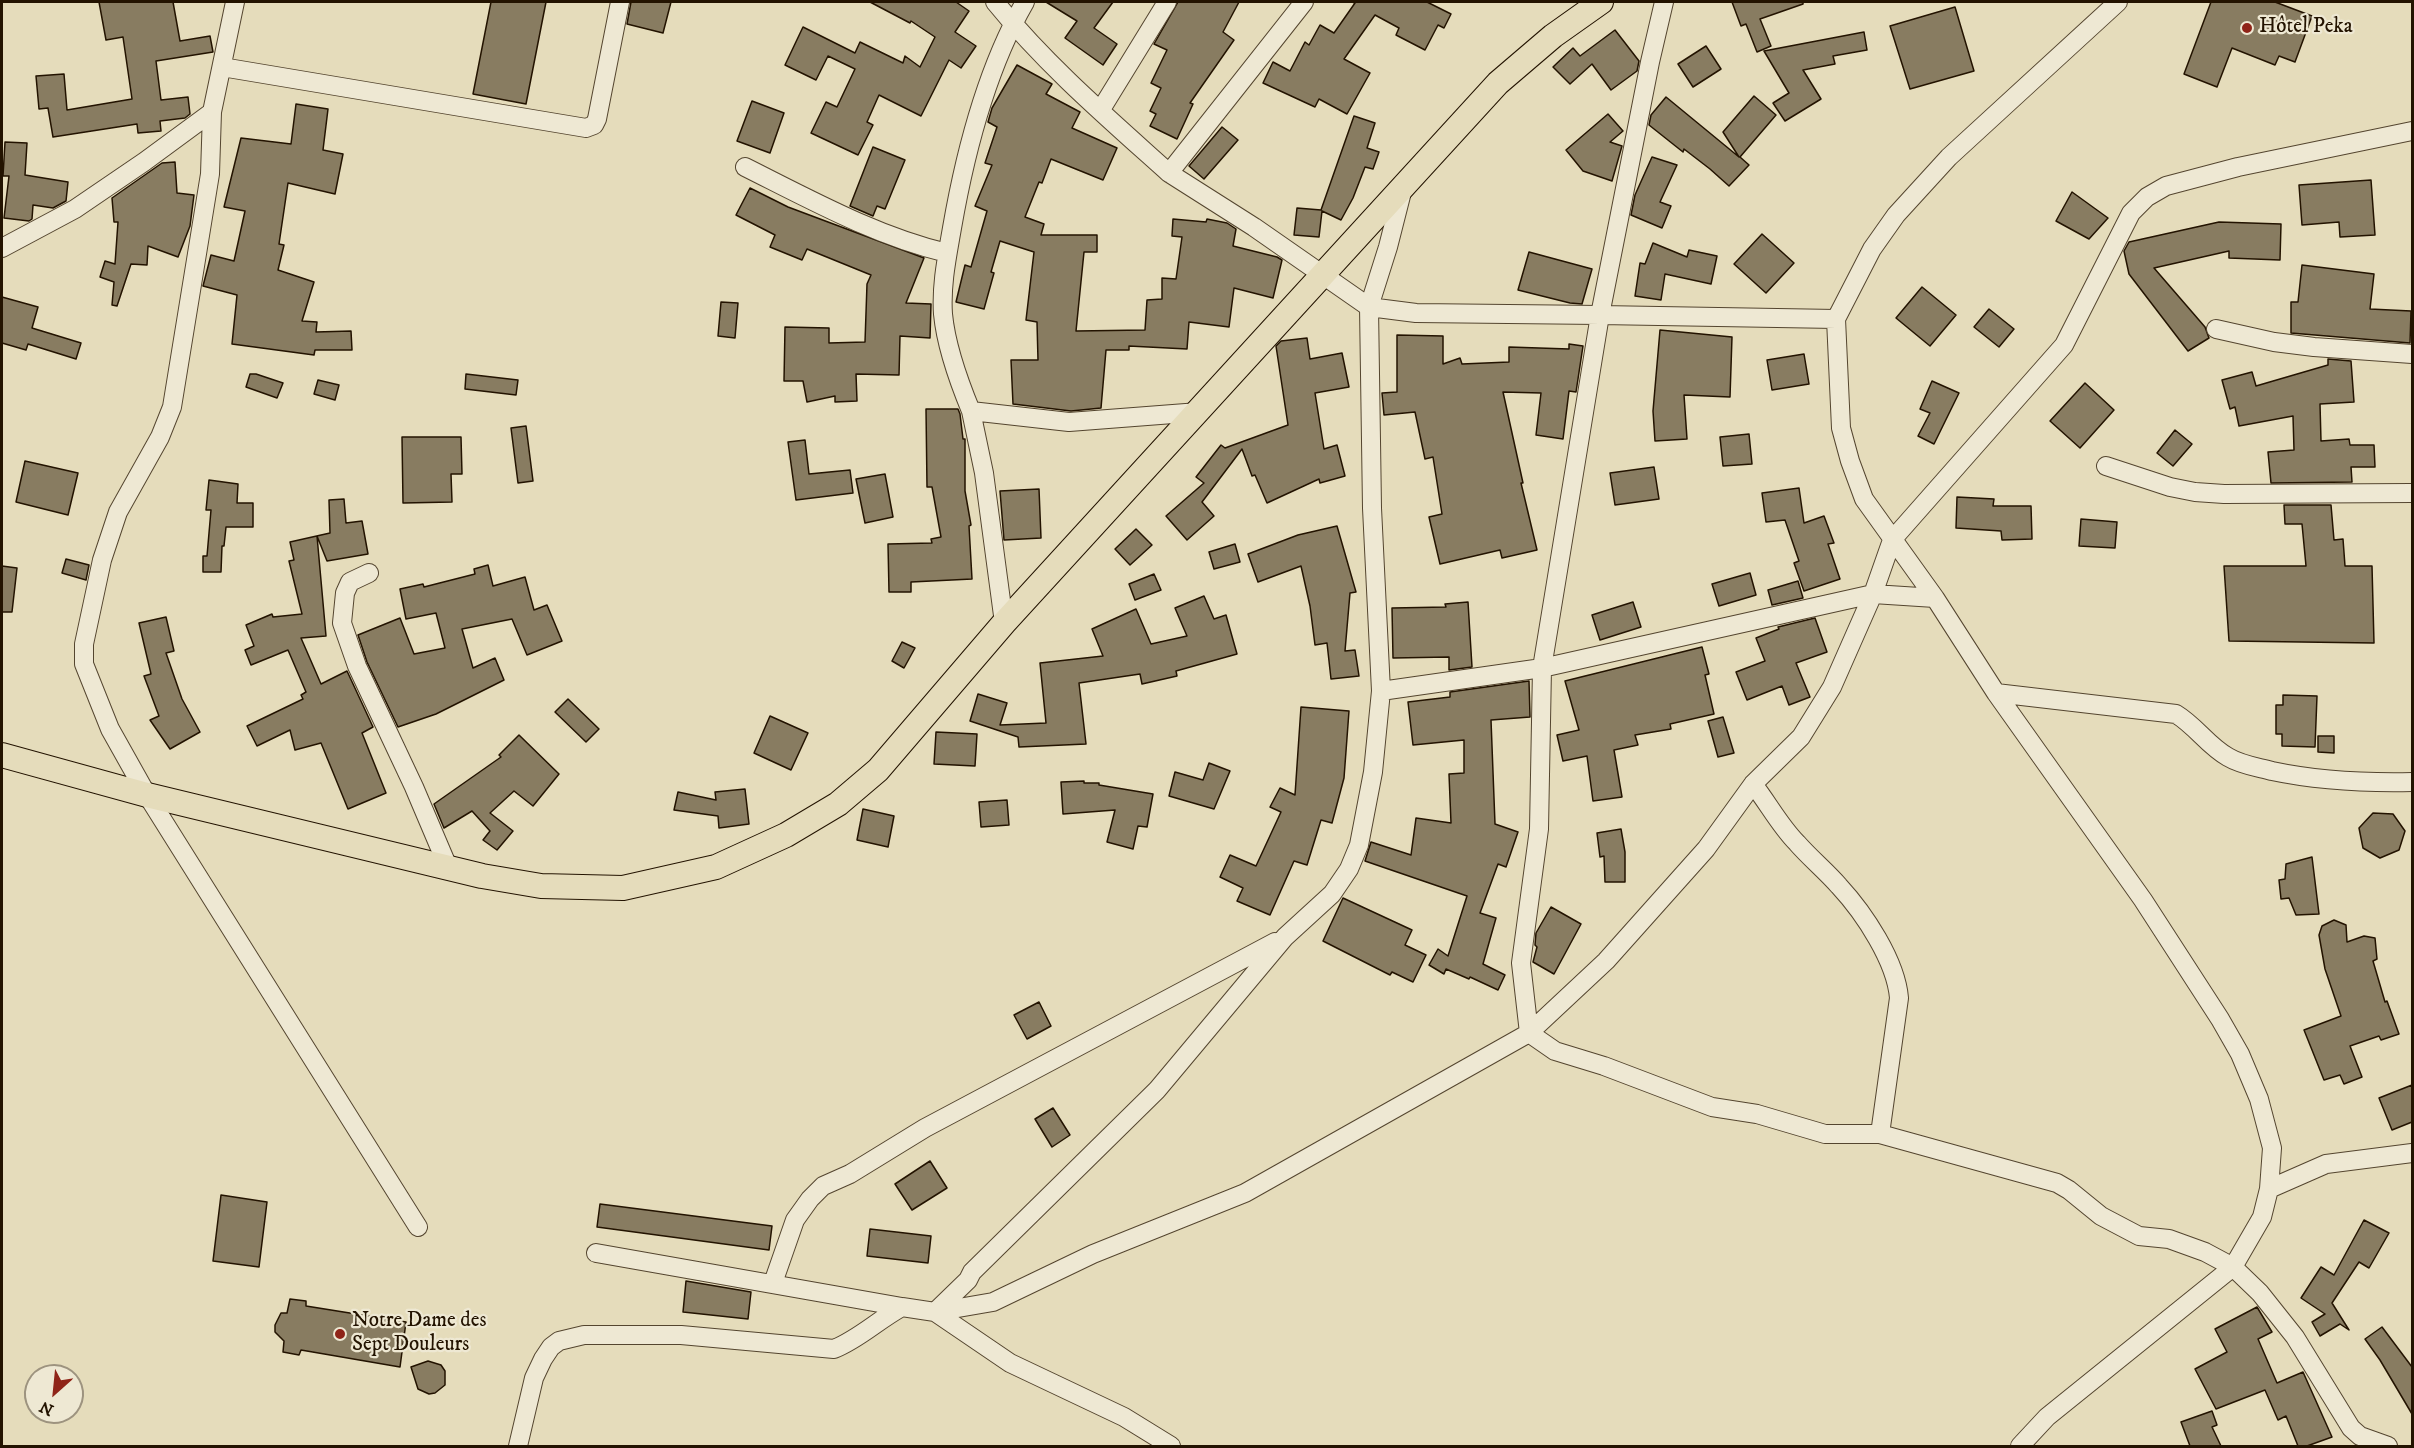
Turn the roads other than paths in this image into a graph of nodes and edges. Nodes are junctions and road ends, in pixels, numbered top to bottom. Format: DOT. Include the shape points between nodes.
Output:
graph roads {
  1 [pos="235,2"];
  2 [pos="620,2"];
  3 [pos="995,2"];
  4 [pos="1025,2"];
  5 [pos="1167,2"];
  6 [pos="1304,2"];
  7 [pos="1601,2"];
  8 [pos="1664,2"];
  9 [pos="2118,2"];
  10 [pos="1013,23"];
  11 [pos="222,67"];
  12 [pos="212,111"];
  13 [pos="1100,111"];
  14 [pos="2412,131"];
  15 [pos="746,167"];
  16 [pos="1169,173"];
  17 [pos="1403,188"];
  18 [pos="2,248"];
  19 [pos="947,253"];
  20 [pos="1322,275"];
  21 [pos="1369,307"];
  22 [pos="1600,315"];
  23 [pos="1836,319"];
  24 [pos="2216,329"];
  25 [pos="2412,354"];
  26 [pos="971,411"];
  27 [pos="1199,412"];
  28 [pos="2106,466"];
  29 [pos="2412,493"];
  30 [pos="1892,540"];
  31 [pos="369,573"];
  32 [pos="1873,594"];
  33 [pos="1935,598"];
  34 [pos="1004,623"];
  35 [pos="1542,669"];
  36 [pos="1381,691"];
  37 [pos="1996,693"];
  38 [pos="2,755"];
  39 [pos="2412,782"];
  40 [pos="1753,784"];
  41 [pos="147,795"];
  42 [pos="448,867"];
  43 [pos="1285,937"];
  44 [pos="1529,1033"];
  45 [pos="1880,1134"];
  46 [pos="2412,1153"];
  47 [pos="2269,1189"];
  48 [pos="418,1227"];
  49 [pos="596,1253"];
  50 [pos="2233,1267"];
  51 [pos="773,1283"];
  52 [pos="902,1307"];
  53 [pos="935,1312"];
  54 [pos="518,1446"];
  55 [pos="1171,1446"];
  56 [pos="2020,1446"];
  57 [pos="2388,1446"];
  1 -- 11 [label="street"];
  2 -- 11 [label="street" via="597,119 586,128"];
  3 -- 10 [label="street"];
  4 -- 10 [label="street"];
  5 -- 13 [label="street"];
  6 -- 16 [label="street"];
  7 -- 17 [label="main road" via="1498,83"];
  8 -- 22 [label="street"];
  9 -- 23 [label="street" via="1949,158 1896,215 1872,249"];
  10 -- 13 [label="street"];
  10 -- 19 [label="street" via="978,114 961,175"];
  11 -- 12 [label="street"];
  12 -- 18 [label="street" via="75,208"];
  12 -- 41 [label="street" via="210,174 172,407 160,437 118,512 102,560 84,644 84,664 110,729"];
  13 -- 16 [label="street"];
  14 -- 30 [label="street" via="2238,167 2166,186 2147,197 2131,213 2064,345"];
  15 -- 19 [label="street" via="878,231"];
  16 -- 20 [label="street"];
  17 -- 20 [label="main road"];
  17 -- 21 [label="street"];
  19 -- 26 [label="street" via="944,315"];
  20 -- 21 [label="street"];
  20 -- 27 [label="main road"];
  21 -- 22 [label="street" via="1416,313"];
  21 -- 36 [label="street" via="1372,508"];
  22 -- 23 [label="street"];
  22 -- 35 [label="street"];
  23 -- 30 [label="street" via="1841,428 1864,499"];
  24 -- 25 [label="street" via="2274,342"];
  26 -- 27 [label="street" via="1068,422"];
  26 -- 34 [label="street" via="984,474"];
  27 -- 34 [label="main road"];
  28 -- 29 [label="street" via="2195,492"];
  30 -- 32 [label="street"];
  30 -- 33 [label="street"];
  31 -- 42 [label="street" via="350,582 342,623 357,666"];
  32 -- 33 [label="street"];
  32 -- 35 [label="street"];
  32 -- 40 [label="street" via="1820,707 1801,737"];
  33 -- 37 [label="street"];
  34 -- 42 [label="main road" via="878,770 838,804 786,835 716,867 623,888 541,886"];
  35 -- 36 [label="street"];
  35 -- 44 [label="street" via="1539,829 1521,963"];
  36 -- 43 [label="street" via="1373,772 1359,845 1332,894"];
  37 -- 39 [label="street" via="2176,714 2218,752 2259,768 2365,783"];
  37 -- 47 [label="street" via="2143,900 2240,1054 2259,1099 2272,1148"];
  38 -- 41 [label="main road"];
  40 -- 44 [label="street" via="1706,849 1606,961"];
  40 -- 45 [label="street" via="1795,842 1840,886 1869,926 1898,982"];
  41 -- 42 [label="main road"];
  41 -- 48 [label="street"];
  43 -- 51 [label="street" via="823,1186 795,1220"];
  43 -- 53 [label="street" via="1157,1090"];
  44 -- 45 [label="street" via="1555,1051 1712,1107 1757,1114 1825,1134"];
  44 -- 53 [label="street" via="1245,1193 1093,1254 993,1302"];
  45 -- 50 [label="street" via="2057,1183 2101,1216 2139,1236 2169,1239"];
  46 -- 47 [label="street" via="2326,1164"];
  47 -- 50 [label="street" via="2262,1217"];
  49 -- 51 [label="street"];
  50 -- 56 [label="street" via="2047,1416"];
  50 -- 57 [label="street" via="2295,1337 2351,1428 2360,1436"];
  51 -- 52 [label="street"];
  52 -- 53 [label="street"];
  52 -- 54 [label="street" via="850,1343 834,1349 681,1335 584,1335 559,1341 551,1347 534,1378"];
  53 -- 55 [label="street" via="1010,1363 1124,1417"];
}
